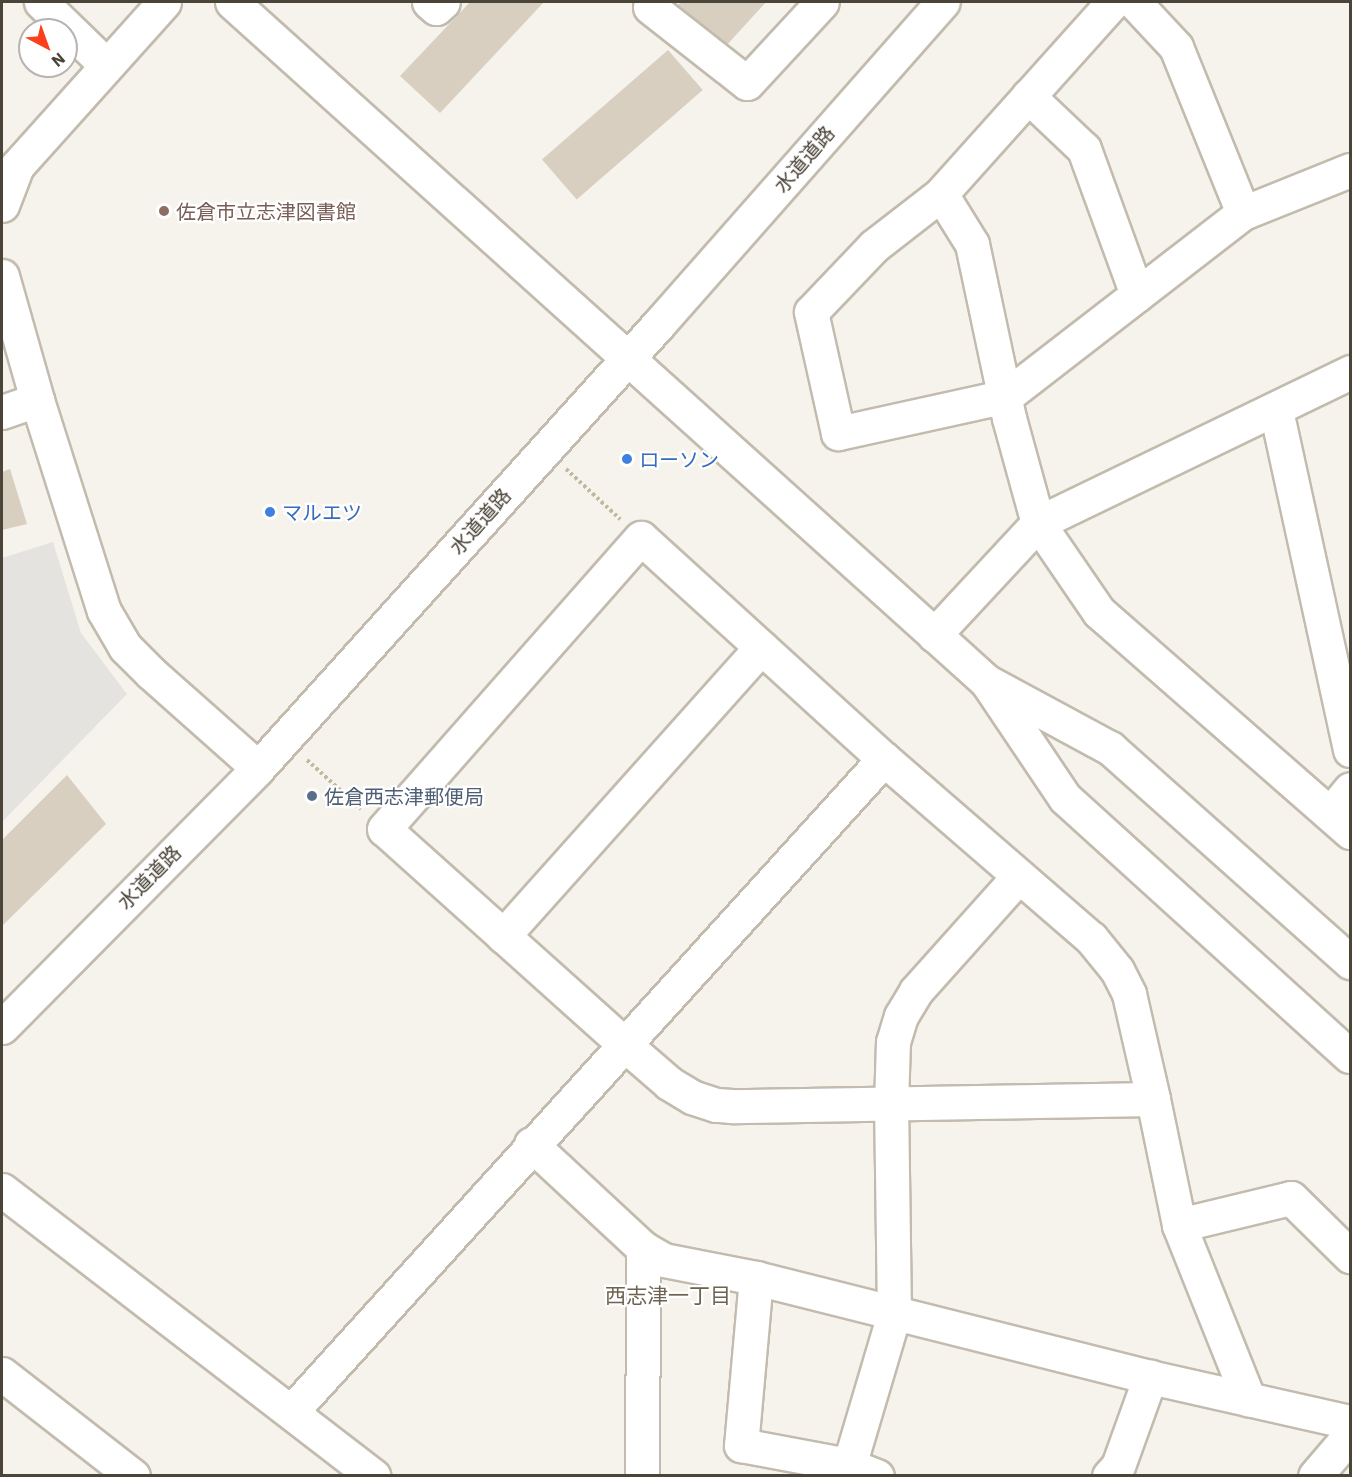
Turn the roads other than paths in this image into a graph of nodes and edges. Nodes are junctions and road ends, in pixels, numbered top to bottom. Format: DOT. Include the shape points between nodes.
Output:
graph roads {
  1 [pos="41,2"];
  2 [pos="164,2"];
  3 [pos="232,2"];
  4 [pos="429,2"];
  5 [pos="443,2"];
  6 [pos="822,2"];
  7 [pos="943,2"];
  8 [pos="1113,2"];
  9 [pos="1134,2"];
  10 [pos="649,3"];
  11 [pos="106,65"];
  12 [pos="1028,96"];
  13 [pos="9,159"];
  14 [pos="1350,170"];
  15 [pos="940,194"];
  16 [pos="2,205"];
  17 [pos="1243,213"];
  18 [pos="2,276"];
  19 [pos="1137,295"];
  20 [pos="628,357"];
  21 [pos="1350,372"];
  22 [pos="1006,396"];
  23 [pos="37,400"];
  24 [pos="1275,410"];
  25 [pos="2,412"];
  26 [pos="1038,523"];
  27 [pos="934,635"];
  28 [pos="761,647"];
  29 [pos="986,681"];
  30 [pos="1350,750"];
  31 [pos="884,759"];
  32 [pos="258,768"];
  33 [pos="1344,811"];
  34 [pos="1020,876"];
  35 [pos="503,936"];
  36 [pos="1350,962"];
  37 [pos="2,1027"];
  38 [pos="624,1044"];
  39 [pos="1350,1056"];
  40 [pos="1153,1099"];
  41 [pos="891,1105"];
  42 [pos="531,1144"];
  43 [pos="5,1200"];
  44 [pos="1179,1225"];
  45 [pos="643,1248"];
  46 [pos="1350,1256"];
  47 [pos="756,1278"];
  48 [pos="894,1314"];
  49 [pos="2,1374"];
  50 [pos="1150,1377"];
  51 [pos="1249,1400"];
  52 [pos="291,1412"];
  53 [pos="1350,1422"];
  54 [pos="1350,1435"];
  55 [pos="857,1472"];
  56 [pos="133,1476"];
  57 [pos="374,1476"];
  58 [pos="642,1476"];
  59 [pos="1109,1476"];
  60 [pos="1315,1476"];
  1 -- 11 [label="street"];
  2 -- 11 [label="street"];
  3 -- 20 [label="street" via="582,320"];
  4 -- 5 [label="street" via="436,9"];
  6 -- 10 [label="street" via="747,83"];
  7 -- 20 [label="street, 水道道路"];
  8 -- 12 [label="street"];
  9 -- 17 [label="street" via="1176,47"];
  11 -- 13 [label="street"];
  12 -- 15 [label="street"];
  12 -- 19 [label="street" via="1084,149"];
  13 -- 16 [label="street"];
  14 -- 17 [label="street"];
  15 -- 22 [label="street" via="972,244"];
  15 -- 22 [label="street" via="874,246 811,312 838,433"];
  17 -- 19 [label="street"];
  18 -- 23 [label="street"];
  19 -- 22 [label="street"];
  20 -- 27 [label="street"];
  20 -- 32 [label="street, 水道道路"];
  21 -- 24 [label="street"];
  22 -- 26 [label="street"];
  23 -- 25 [label="street"];
  23 -- 32 [label="street" via="104,610 126,647"];
  24 -- 26 [label="street"];
  24 -- 30 [label="street"];
  26 -- 27 [label="street"];
  26 -- 33 [label="street" via="1099,612"];
  27 -- 29 [label="street"];
  28 -- 31 [label="street"];
  28 -- 35 [label="street"];
  28 -- 35 [label="street" via="641,538 384,829"];
  29 -- 36 [label="street" via="1110,748"];
  29 -- 39 [label="street" via="1065,798"];
  31 -- 34 [label="street"];
  31 -- 38 [label="street"];
  32 -- 37 [label="street, 水道道路"];
  34 -- 40 [label="street" via="1091,938 1117,970 1129,994"];
  34 -- 41 [label="street" via="916,991 901,1016 893,1041"];
  35 -- 38 [label="street"];
  38 -- 41 [label="street" via="669,1083 716,1105"];
  38 -- 42 [label="street"];
  40 -- 41 [label="street"];
  40 -- 44 [label="street"];
  41 -- 48 [label="street"];
  42 -- 45 [label="street"];
  42 -- 52 [label="street"];
  43 -- 52 [label="street"];
  44 -- 46 [label="street" via="1291,1198"];
  44 -- 51 [label="street"];
  45 -- 47 [label="street" via="664,1260"];
  45 -- 58 [label="street"];
  47 -- 48 [label="street"];
  47 -- 55 [label="street" via="741,1446"];
  48 -- 50 [label="street"];
  48 -- 55 [label="street"];
  49 -- 56 [label="street"];
  50 -- 51 [label="street"];
  50 -- 59 [label="street" via="1118,1466"];
  51 -- 53 [label="street"];
  52 -- 57 [label="street"];
  54 -- 60 [label="street"];
}
